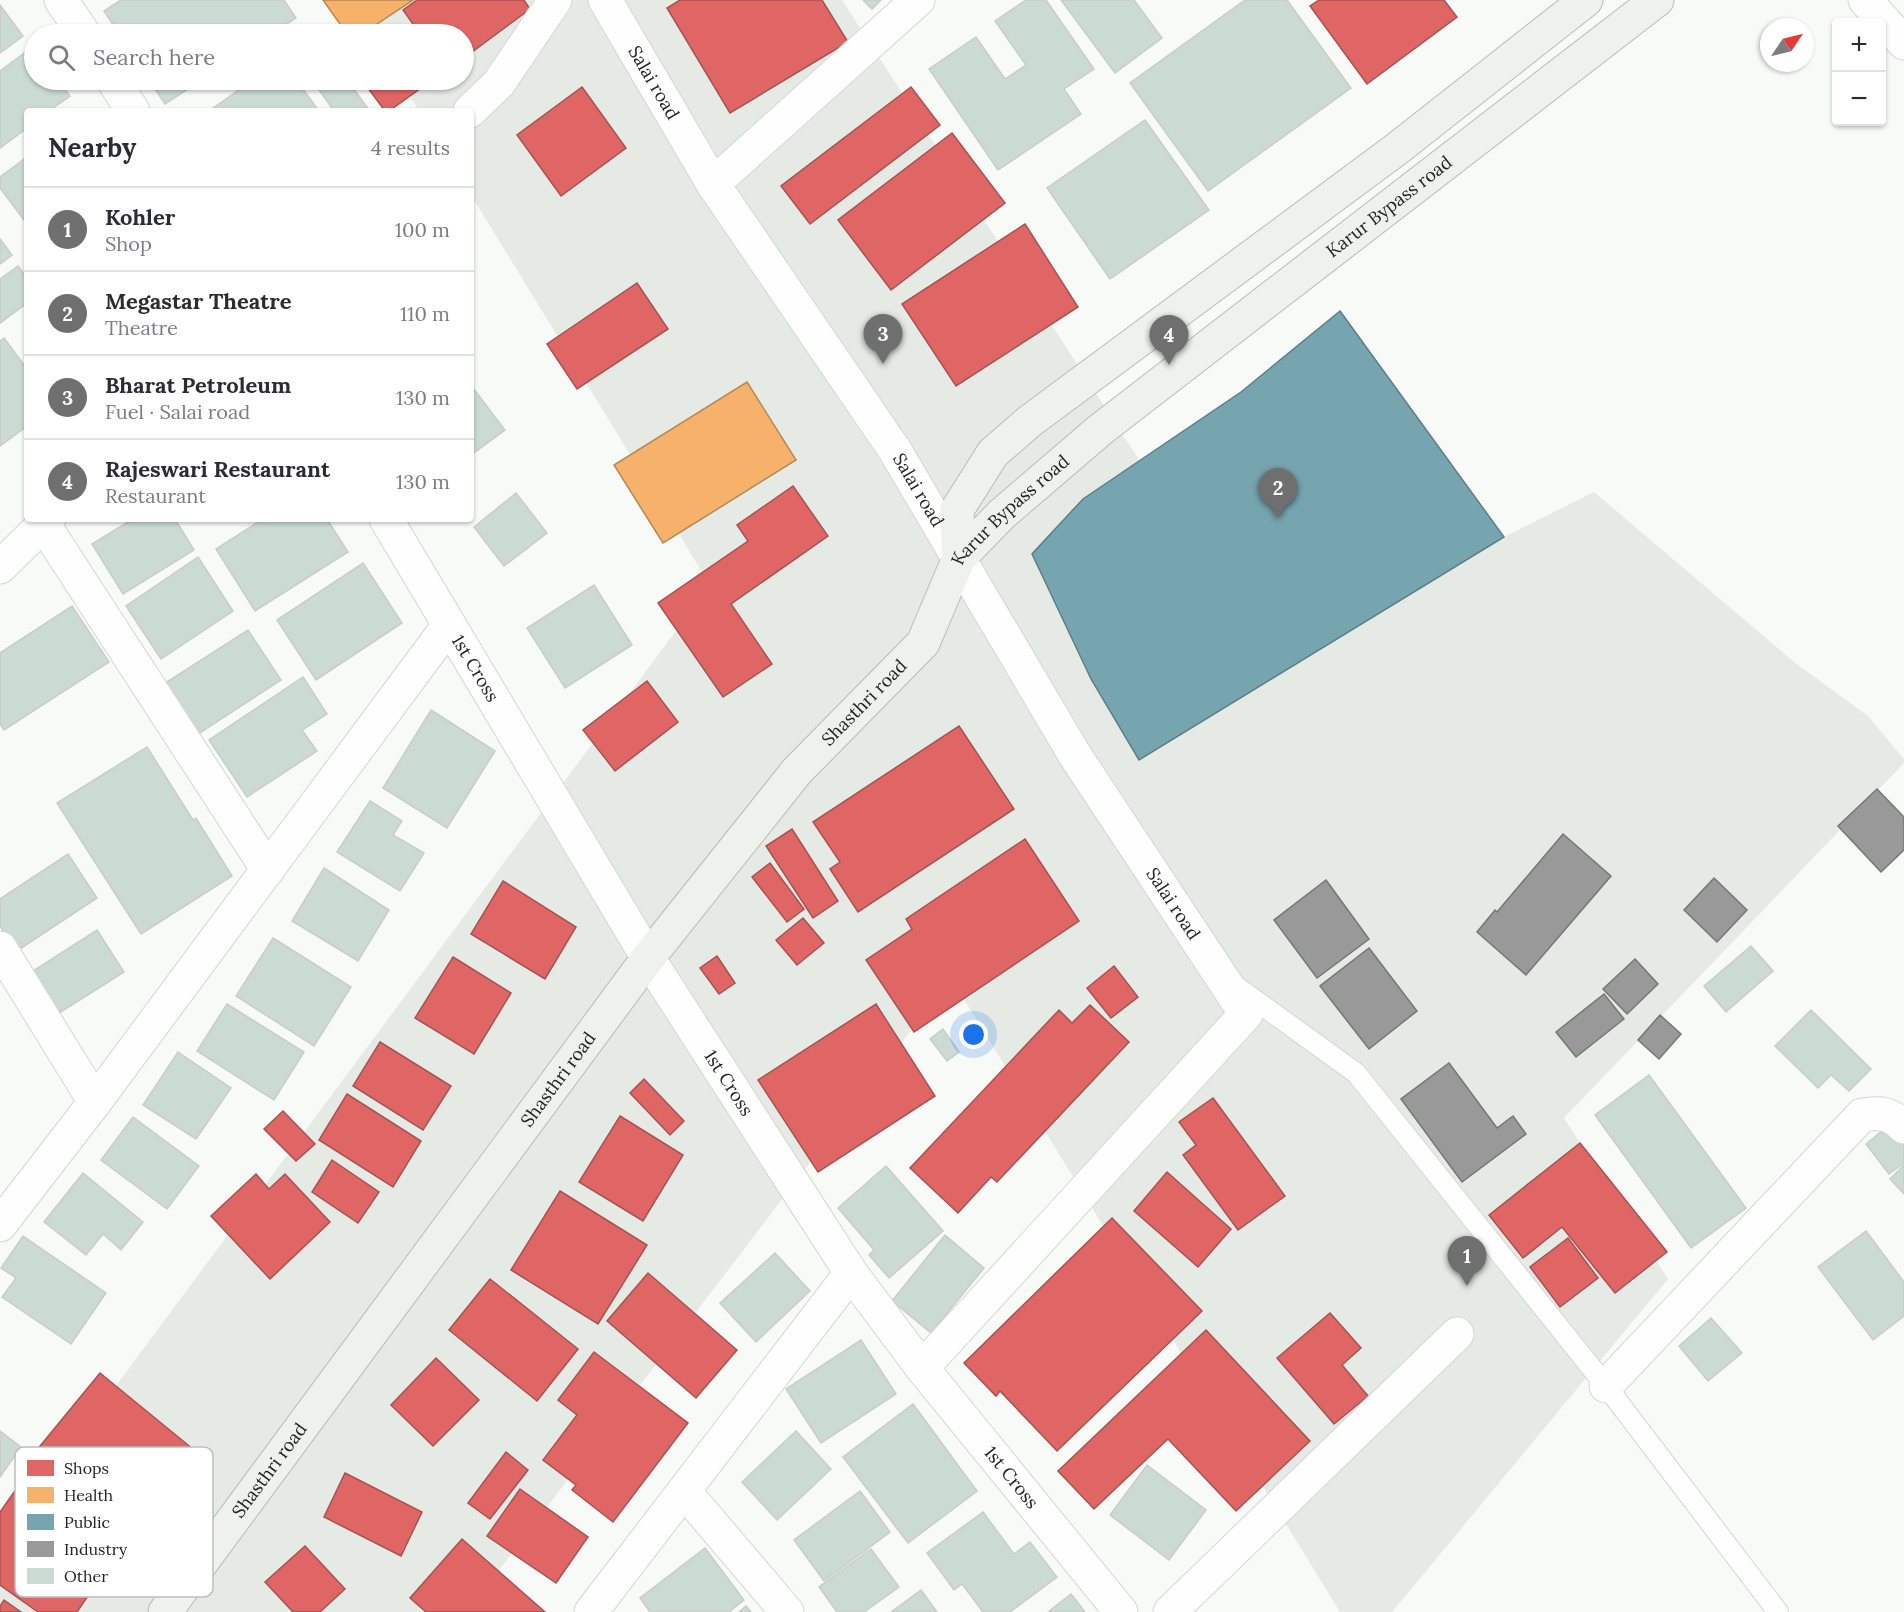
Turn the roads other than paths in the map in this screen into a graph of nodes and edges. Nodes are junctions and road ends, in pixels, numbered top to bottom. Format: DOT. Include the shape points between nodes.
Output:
graph roads {
  1 [pos="62,0"];
  2 [pos="555,0"];
  3 [pos="605,0"];
  4 [pos="918,0"];
  5 [pos="1586,0"];
  6 [pos="1657,0"];
  7 [pos="1864,0"];
  8 [pos="78,24"];
  9 [pos="1904,43"];
  10 [pos="119,90"];
  11 [pos="131,108"];
  12 [pos="473,108"];
  13 [pos="713,184"];
  14 [pos="46,522"];
  15 [pos="388,522"];
  16 [pos="5,552"];
  17 [pos="959,558"];
  18 [pos="449,625"];
  19 [pos="268,870"];
  20 [pos="0,948"];
  21 [pos="648,958"];
  22 [pos="1220,975"];
  23 [pos="95,1102"];
  24 [pos="1904,1127"];
  25 [pos="0,1225"];
  26 [pos="850,1273"];
  27 [pos="1457,1334"];
  28 [pos="922,1368"];
  29 [pos="1606,1386"];
  30 [pos="685,1492"];
  31 [pos="213,1547"];
  32 [pos="176,1597"];
  33 [pos="165,1612"];
  34 [pos="591,1612"];
  35 [pos="787,1612"];
  36 [pos="1121,1612"];
  37 [pos="1170,1612"];
  38 [pos="1778,1612"];
  1 -- 8 [label="street"];
  2 -- 12 [label="street" via="499,83"];
  3 -- 13 [label="street, Salai road"];
  4 -- 13 [label="street"];
  5 -- 17 [label="main road, Karur Bypass road" via="1398,148 1030,421 993,453 957,510"];
  6 -- 17 [label="main road, Karur Bypass road" via="1100,430 1002,514"];
  7 -- 9 [label="street"];
  10 -- 11 [label="street"];
  13 -- 17 [label="street, Salai road" via="894,449"];
  14 -- 16 [label="street"];
  14 -- 19 [label="street"];
  15 -- 18 [label="street, 1st Cross"];
  17 -- 21 [label="main road, Shasthri road" via="923,643 797,771"];
  17 -- 22 [label="street, Salai road" via="1076,757"];
  18 -- 19 [label="street"];
  18 -- 21 [label="street, 1st Cross"];
  19 -- 23 [label="street"];
  20 -- 23 [label="street"];
  21 -- 26 [label="street, 1st Cross"];
  21 -- 31 [label="main road, Shasthri road"];
  22 -- 28 [label="street, Salai road" via="1246,1014"];
  22 -- 29 [label="lane" via="1356,1073"];
  23 -- 25 [label="street"];
  24 -- 29 [label="street" via="1878,1112 1862,1115"];
  26 -- 28 [label="street, 1st Cross"];
  26 -- 30 [label="street"];
  27 -- 37 [label="street"];
  28 -- 36 [label="street, 1st Cross"];
  29 -- 38 [label="lane"];
  30 -- 34 [label="street"];
  30 -- 35 [label="street"];
  32 -- 33 [label="main road, Shasthri road"];
}
